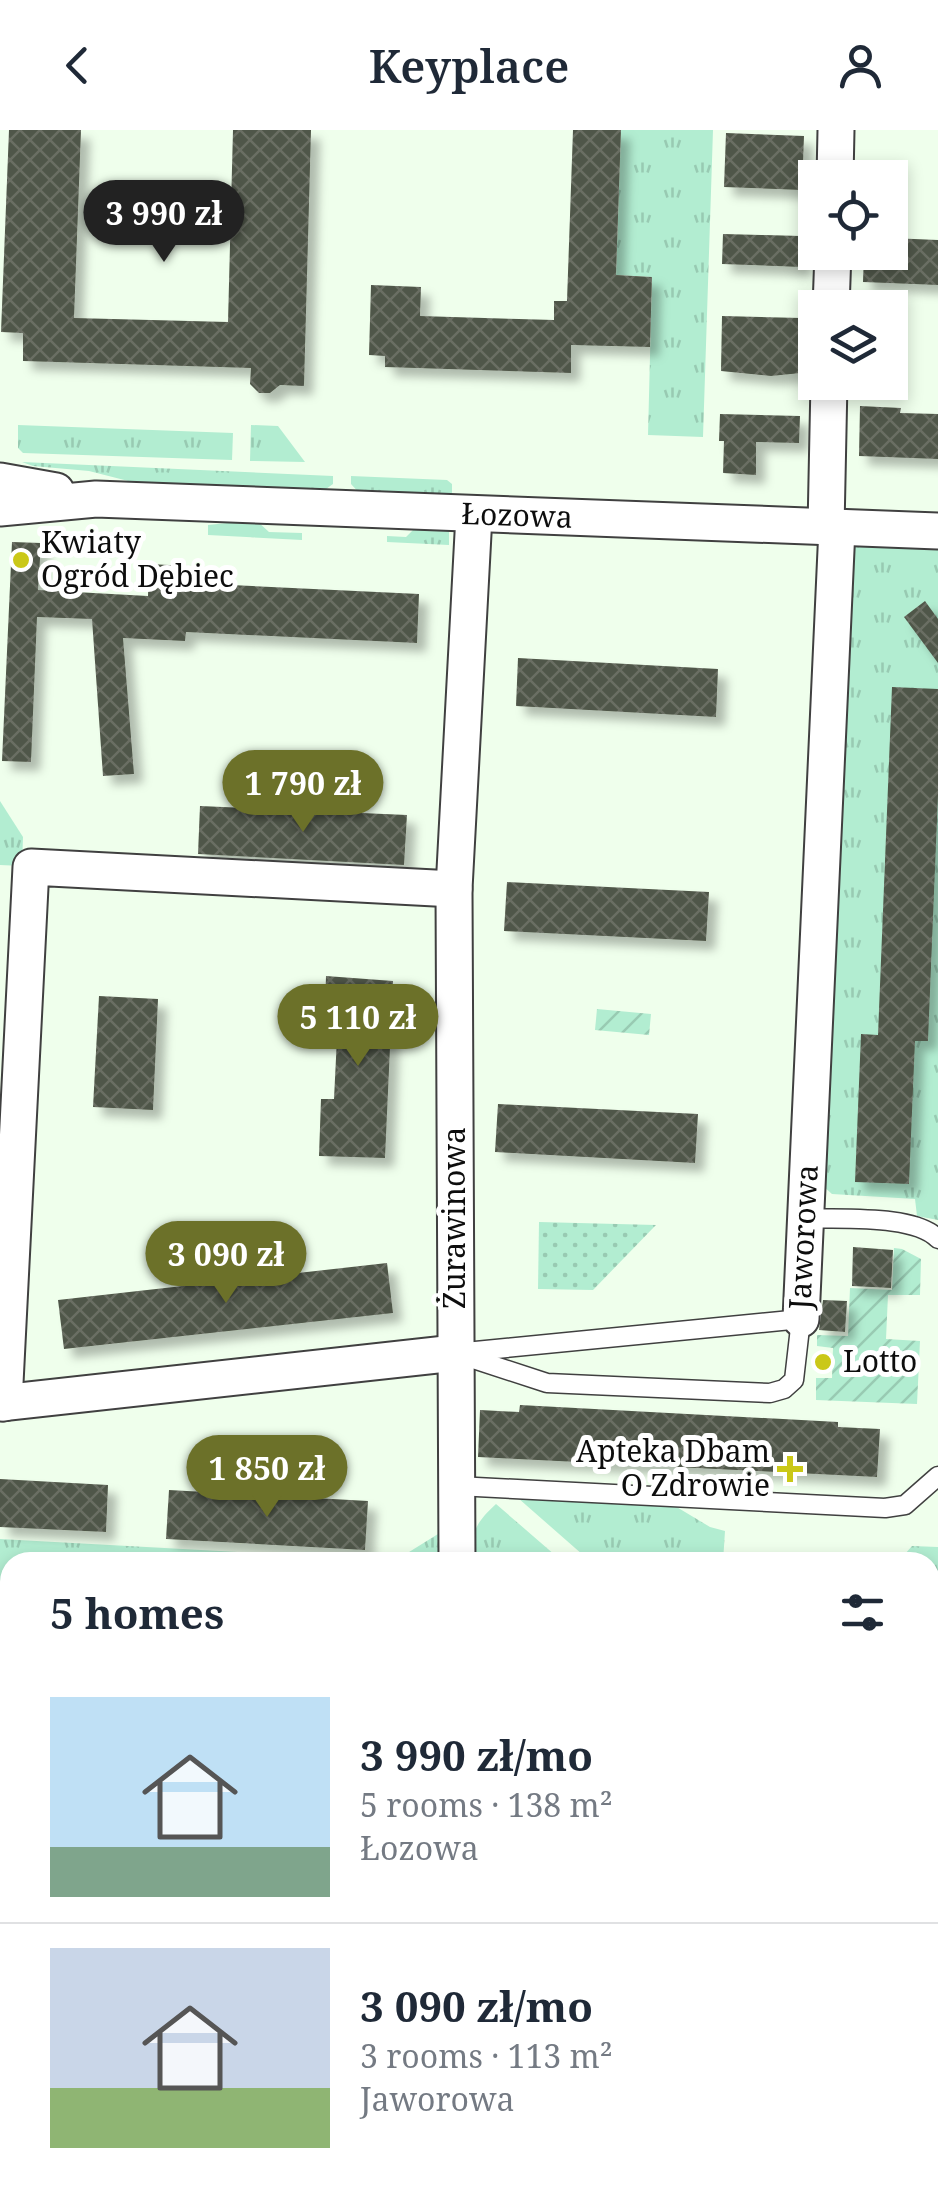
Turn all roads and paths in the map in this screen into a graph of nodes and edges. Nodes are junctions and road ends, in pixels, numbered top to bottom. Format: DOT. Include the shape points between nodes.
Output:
graph roads {
  1 [pos="836,130"];
  2 [pos="835,160"];
  3 [pos="829,400"];
  4 [pos="0,481"];
  5 [pos="96,499"];
  6 [pos="0,508"];
  7 [pos="474,514"];
  8 [pos="831,528"];
  9 [pos="938,531"];
  10 [pos="454,889"];
  11 [pos="806,1218"];
  12 [pos="938,1239"];
  13 [pos="801,1319"];
  14 [pos="455,1353"];
  15 [pos="2,1403"];
  16 [pos="938,1476"];
  17 [pos="456,1486"];
  18 [pos="457,1552"];
  1 -- 2 [label="street"];
  3 -- 8 [label="street, Jaworowa"];
  4 -- 5 [label="street, Łozowa"];
  5 -- 6 [label="street, Łozowa"];
  5 -- 7 [label="street, Łozowa"];
  7 -- 8 [label="street, Łozowa"];
  7 -- 10 [label="street, Żurawinowa"];
  8 -- 9 [label="street, Łozowa"];
  8 -- 11 [label="street, Jaworowa"];
  10 -- 14 [label="street, Żurawinowa"];
  10 -- 15 [label="street" via="31,867"];
  11 -- 12 [label="lane" via="910,1224"];
  11 -- 13 [label="street, Jaworowa"];
  13 -- 14 [label="lane"];
  13 -- 14 [label="lane, Jaworowa" via="794,1380 770,1393 547,1383"];
  14 -- 15 [label="street, Jaworowa"];
  14 -- 17 [label="street, Żurawinowa"];
  16 -- 17 [label="lane" via="905,1504 886,1508"];
  17 -- 18 [label="street, Żurawinowa"];
}
